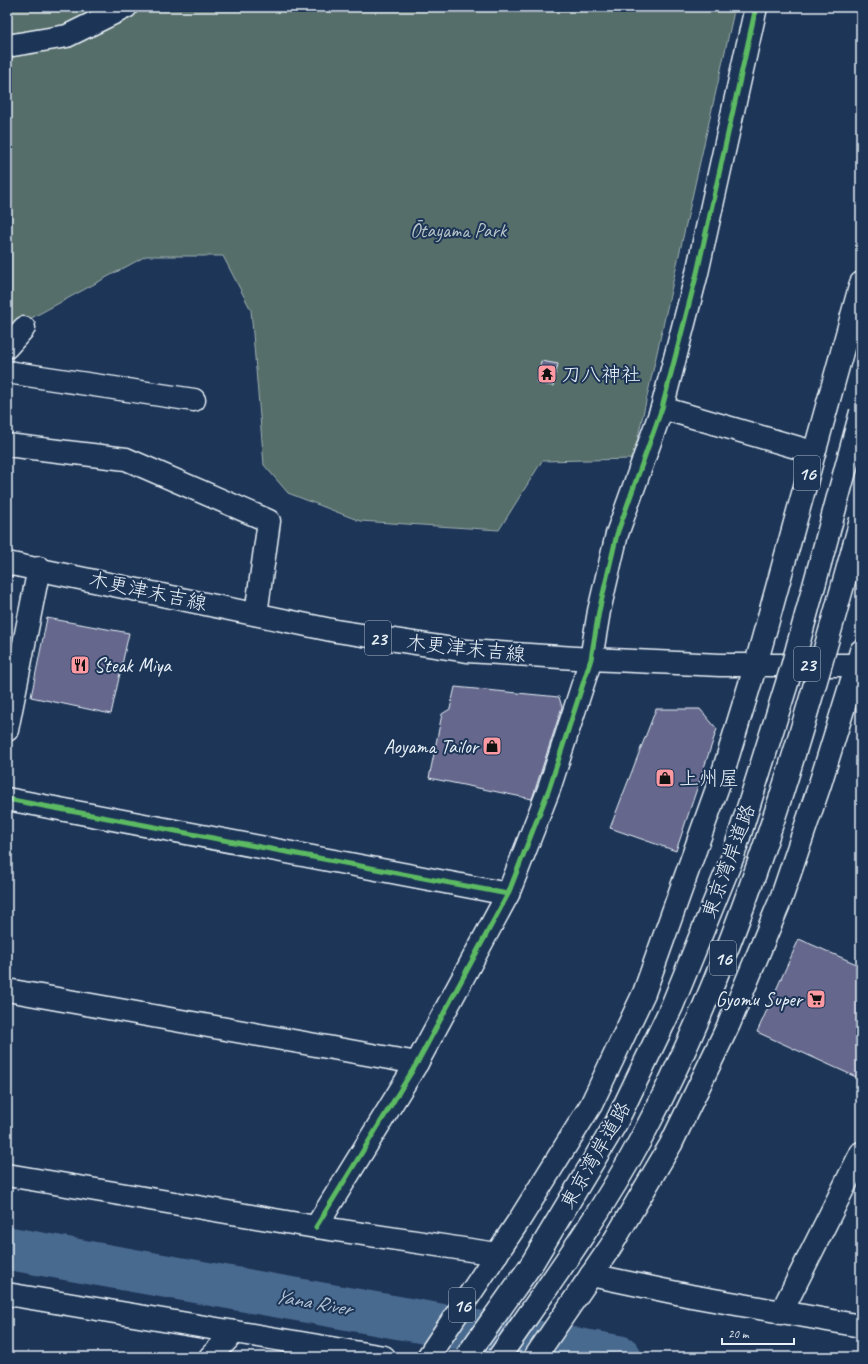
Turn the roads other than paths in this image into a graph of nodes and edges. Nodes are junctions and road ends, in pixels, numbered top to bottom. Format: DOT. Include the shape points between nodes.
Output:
graph roads {
  1 [pos="126,7"];
  2 [pos="756,7"];
  3 [pos="7,46"];
  4 [pos="861,283"];
  5 [pos="24,328"];
  6 [pos="7,347"];
  7 [pos="7,372"];
  8 [pos="194,400"];
  9 [pos="662,408"];
  10 [pos="861,412"];
  11 [pos="7,445"];
  12 [pos="813,452"];
  13 [pos="861,520"];
  14 [pos="7,563"];
  15 [pos="39,568"];
  16 [pos="256,614"];
  17 [pos="590,659"];
  18 [pos="860,660"];
  19 [pos="756,664"];
  20 [pos="7,730"];
  21 [pos="7,799"];
  22 [pos="508,894"];
  23 [pos="7,990"];
  24 [pos="417,1063"];
  25 [pos="860,1159"];
  26 [pos="7,1175"];
  27 [pos="316,1227"];
  28 [pos="497,1254"];
  29 [pos="591,1275"];
  30 [pos="7,1294"];
  31 [pos="781,1313"];
  32 [pos="861,1326"];
  33 [pos="235,1332"];
  34 [pos="210,1357"];
  35 [pos="384,1357"];
  36 [pos="428,1357"];
  37 [pos="466,1357"];
  38 [pos="499,1357"];
  39 [pos="534,1357"];
  1 -- 3 [label="main road" via="67,36"];
  2 -- 9 [label="main road" via="698,266"];
  4 -- 12 [label="main road, 16"];
  5 -- 6 [label="main road"];
  7 -- 8 [label="main road"];
  9 -- 12 [label="main road"];
  9 -- 17 [label="main road" via="617,534"];
  10 -- 37 [label="main road, 東京湾岸道路 / 16, bridge" via="792,667 733,856 672,1006 616,1124 531,1265"];
  11 -- 16 [label="main road" via="126,459 269,521"];
  12 -- 19 [label="main road, 16"];
  13 -- 38 [label="main road, 東京湾岸道路 / 16, bridge" via="794,757 750,892 700,1016 642,1137 587,1231"];
  14 -- 15 [label="main road, 木更津末吉線 / 23"];
  15 -- 16 [label="main road, 木更津末吉線 / 23"];
  15 -- 20 [label="main road"];
  16 -- 17 [label="main road, 木更津末吉線 / 23" via="420,645 467,651"];
  17 -- 19 [label="main road, 木更津末吉線 / 23" via="720,665"];
  17 -- 22 [label="main road" via="549,789"];
  18 -- 19 [label="main road, 木更津末吉線 / 23"];
  18 -- 29 [label="main road, 16" via="781,900 729,1024 671,1144"];
  19 -- 28 [label="main road, 16" via="724,769 644,993 590,1106"];
  21 -- 22 [label="main road"];
  22 -- 24 [label="main road"];
  23 -- 24 [label="main road"];
  24 -- 27 [label="main road"];
  25 -- 31 [label="main road"];
  26 -- 27 [label="main road"];
  27 -- 28 [label="main road"];
  28 -- 36 [label="main road, 16"];
  29 -- 31 [label="main road"];
  29 -- 39 [label="main road, 16"];
  30 -- 33 [label="main road"];
  31 -- 32 [label="main road"];
  33 -- 34 [label="main road"];
  33 -- 35 [label="main road"];
}
